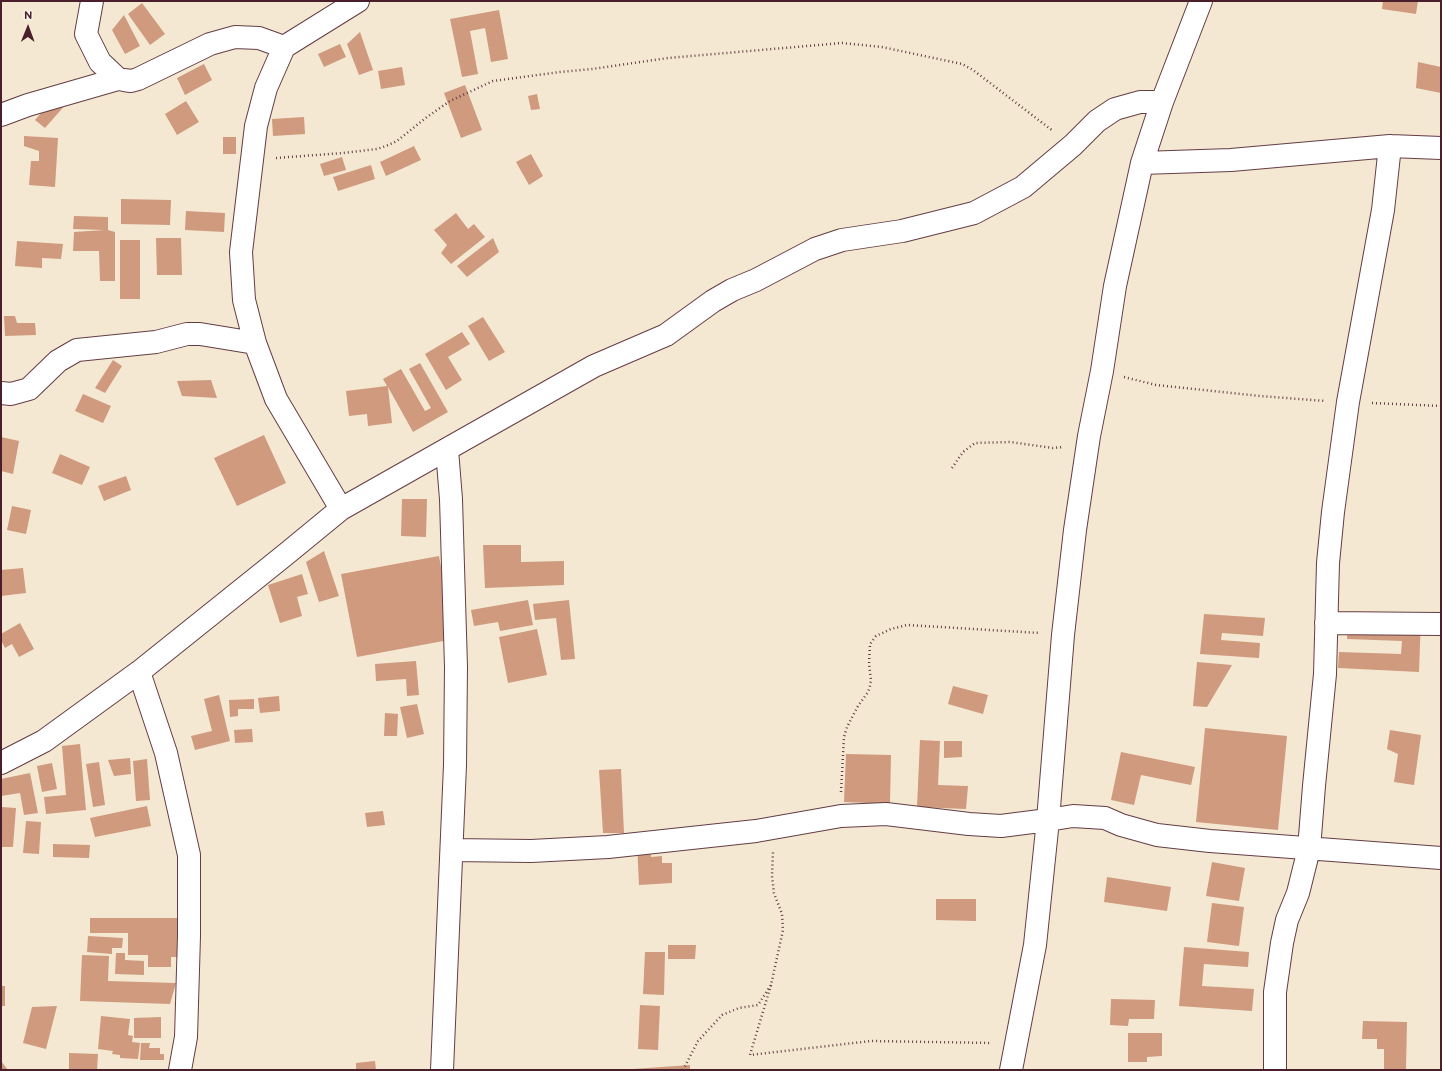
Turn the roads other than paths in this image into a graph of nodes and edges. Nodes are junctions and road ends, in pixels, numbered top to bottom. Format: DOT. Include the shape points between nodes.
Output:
graph roads {
  1 [pos="92,1"];
  2 [pos="358,1"];
  3 [pos="1201,1"];
  4 [pos="284,47"];
  5 [pos="118,78"];
  6 [pos="1162,102"];
  7 [pos="1,116"];
  8 [pos="1390,146"];
  9 [pos="1441,148"];
  10 [pos="1142,162"];
  11 [pos="255,343"];
  12 [pos="1,392"];
  13 [pos="447,450"];
  14 [pos="340,509"];
  15 [pos="1326,623"];
  16 [pos="1441,624"];
  17 [pos="138,672"];
  18 [pos="1,763"];
  19 [pos="1048,820"];
  20 [pos="1309,849"];
  21 [pos="452,850"];
  22 [pos="1441,858"];
  23 [pos="180,1070"];
  24 [pos="442,1070"];
  25 [pos="1011,1070"];
  26 [pos="1275,1070"];
  1 -- 5 [label="street" via="86,34 100,62"];
  2 -- 4 [label="street"];
  3 -- 6 [label="street"];
  4 -- 5 [label="street" via="259,38 235,37 210,44 138,79 131,81"];
  4 -- 11 [label="street" via="266,88 256,126 241,252 244,300"];
  5 -- 7 [label="street" via="28,105"];
  6 -- 10 [label="street"];
  6 -- 13 [label="street" via="1140,102 1116,109 1097,121 1072,146 1022,187 974,213 902,231 842,240 815,249 732,290 666,335 594,366"];
  8 -- 9 [label="street"];
  8 -- 10 [label="street" via="1231,160"];
  8 -- 15 [label="street" via="1383,210 1348,402 1332,519"];
  10 -- 19 [label="street" via="1115,286 1075,530 1063,635"];
  11 -- 12 [label="street" via="187,334 156,342 77,350 58,361 29,389 11,394"];
  11 -- 14 [label="street" via="276,399"];
  13 -- 14 [label="street"];
  13 -- 21 [label="street" via="456,667"];
  14 -- 17 [label="street"];
  15 -- 16 [label="street"];
  15 -- 20 [label="street" via="1325,674"];
  17 -- 18 [label="street" via="44,740"];
  17 -- 23 [label="street" via="166,753 189,854 186,1036"];
  19 -- 20 [label="street" via="1073,816 1105,818 1157,835"];
  19 -- 21 [label="street" via="1001,826 886,814 840,816 756,831 608,847 531,851"];
  19 -- 25 [label="street" via="1035,945"];
  20 -- 22 [label="street"];
  20 -- 26 [label="street" via="1282,942 1275,992"];
  21 -- 24 [label="street"];
}
